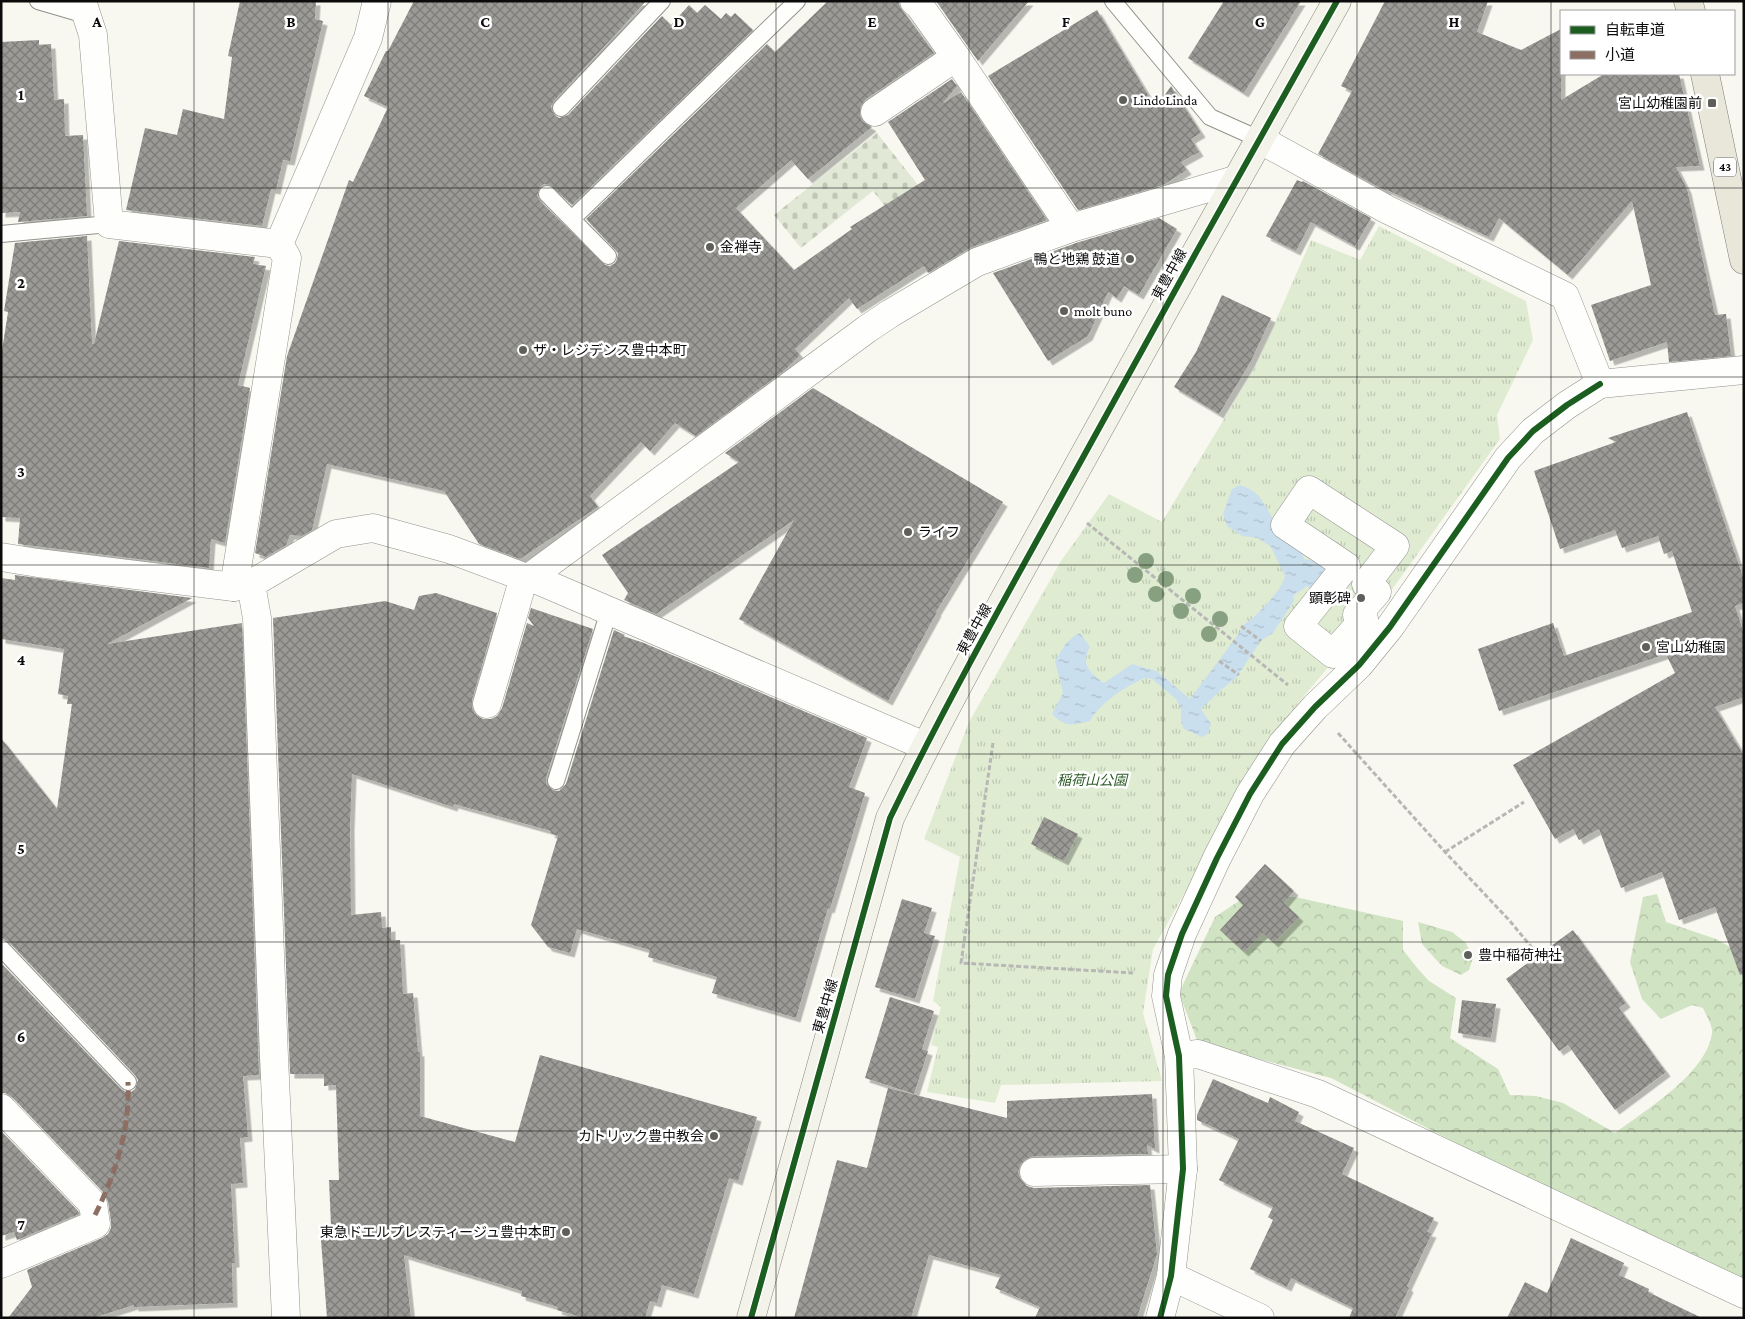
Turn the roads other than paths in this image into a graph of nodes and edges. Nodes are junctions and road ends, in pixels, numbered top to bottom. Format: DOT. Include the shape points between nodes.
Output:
graph roads {
  1 [pos="38,1"];
  2 [pos="377,1"];
  3 [pos="662,1"];
  4 [pos="798,1"];
  5 [pos="1113,1"];
  6 [pos="1337,1"];
  7 [pos="918,3"];
  8 [pos="84,8"];
  9 [pos="956,57"];
  10 [pos="1705,75"];
  11 [pos="561,108"];
  12 [pos="875,112"];
  13 [pos="1260,139"];
  14 [pos="1235,180"];
  15 [pos="547,194"];
  16 [pos="572,219"];
  17 [pos="109,224"];
  18 [pos="1071,228"];
  19 [pos="1,234"];
  20 [pos="279,244"];
  21 [pos="608,256"];
  22 [pos="1744,260"];
  23 [pos="1744,370"];
  24 [pos="1600,384"];
  25 [pos="1309,490"];
  26 [pos="1,556"];
  27 [pos="527,577"];
  28 [pos="242,585"];
  29 [pos="609,611"];
  30 [pos="487,704"];
  31 [pos="925,746"];
  32 [pos="556,782"];
  33 [pos="1,948"];
  34 [pos="1180,1056"];
  35 [pos="128,1082"];
  36 [pos="1,1108"];
  37 [pos="1183,1169"];
  38 [pos="1034,1172"];
  39 [pos="1,1264"];
  40 [pos="1171,1276"];
  41 [pos="1744,1294"];
  42 [pos="286,1318"];
  43 [pos="751,1318"];
  44 [pos="1160,1318"];
  45 [pos="1260,1318"];
  1 -- 8 [label="lane"];
  2 -- 20 [label="street" via="368,38"];
  3 -- 11 [label="lane"];
  4 -- 16 [label="lane"];
  5 -- 13 [label="lane" via="1210,117"];
  6 -- 13 [label="street, 東豊中線"];
  7 -- 9 [label="street"];
  8 -- 17 [label="street" via="93,35"];
  9 -- 12 [label="street"];
  9 -- 18 [label="street"];
  10 -- 22 [label="main road, 43"];
  13 -- 14 [label="street, 東豊中線"];
  13 -- 24 [label="street" via="1386,209 1565,296"];
  14 -- 18 [label="street"];
  14 -- 31 [label="street, 東豊中線"];
  15 -- 16 [label="lane"];
  16 -- 21 [label="lane"];
  17 -- 19 [label="lane"];
  17 -- 20 [label="street"];
  18 -- 27 [label="street" via="977,262 891,313"];
  20 -- 28 [label="street" via="287,258"];
  23 -- 24 [label="street"];
  24 -- 34 [label="street" via="1533,431 1508,458 1390,627 1359,665 1282,744 1250,794 1182,934 1168,975 1166,996"];
  25 -- 25 [label="street" via="1395,546 1366,584 1377,592 1357,615 1364,618 1333,654 1298,626 1346,566 1285,525"];
  26 -- 28 [label="street" via="38,563"];
  27 -- 28 [label="street" via="448,549 373,528 336,534"];
  27 -- 29 [label="street"];
  27 -- 30 [label="street"];
  28 -- 42 [label="street" via="257,618"];
  29 -- 31 [label="street"];
  29 -- 32 [label="lane"];
  31 -- 43 [label="street, 東豊中線" via="890,818"];
  33 -- 35 [label="lane"];
  34 -- 37 [label="street"];
  34 -- 41 [label="street" via="1198,1054 1318,1094"];
  36 -- 39 [label="street" via="93,1204 96,1224"];
  37 -- 38 [label="street"];
  37 -- 40 [label="street"];
  40 -- 44 [label="street"];
  40 -- 45 [label="street"];
}
